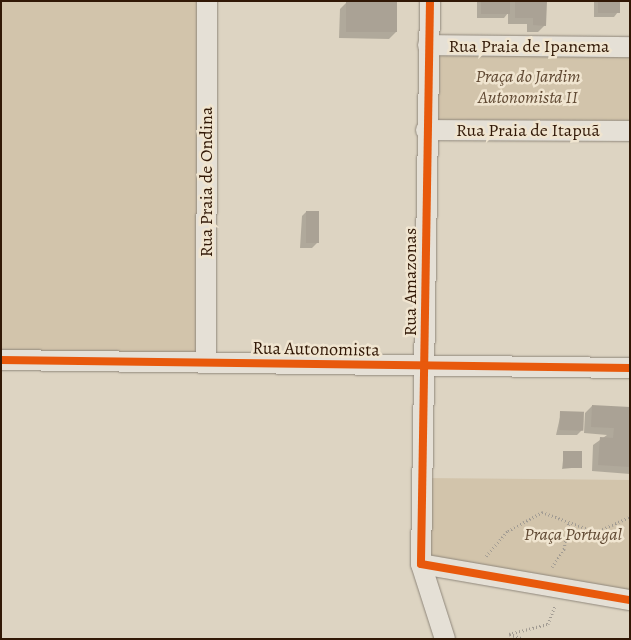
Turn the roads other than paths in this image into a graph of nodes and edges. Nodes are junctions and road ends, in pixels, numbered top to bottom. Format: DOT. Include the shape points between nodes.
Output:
graph roads {
  1 [pos="207,1"];
  2 [pos="430,1"];
  3 [pos="428,45"];
  4 [pos="630,46"];
  5 [pos="426,130"];
  6 [pos="630,130"];
  7 [pos="1,360"];
  8 [pos="206,362"];
  9 [pos="425,366"];
  10 [pos="630,368"];
  11 [pos="421,564"];
  12 [pos="630,600"];
  13 [pos="445,639"];
  1 -- 8 [label="street, Rua Praia de Ondina"];
  2 -- 3 [label="street, Rua Amazonas"];
  3 -- 4 [label="street, Rua Praia de Ipanema"];
  3 -- 5 [label="street, Rua Amazonas"];
  5 -- 6 [label="street, Rua Praia de Itapuã"];
  5 -- 9 [label="street, Rua Amazonas"];
  7 -- 8 [label="street, Rua Autonomista"];
  8 -- 9 [label="street, Rua Autonomista"];
  9 -- 10 [label="street, Rua Autonomista"];
  9 -- 11 [label="street, Rua Amazonas"];
  11 -- 12 [label="street"];
  11 -- 13 [label="street, Rua Amazonas"];
}
